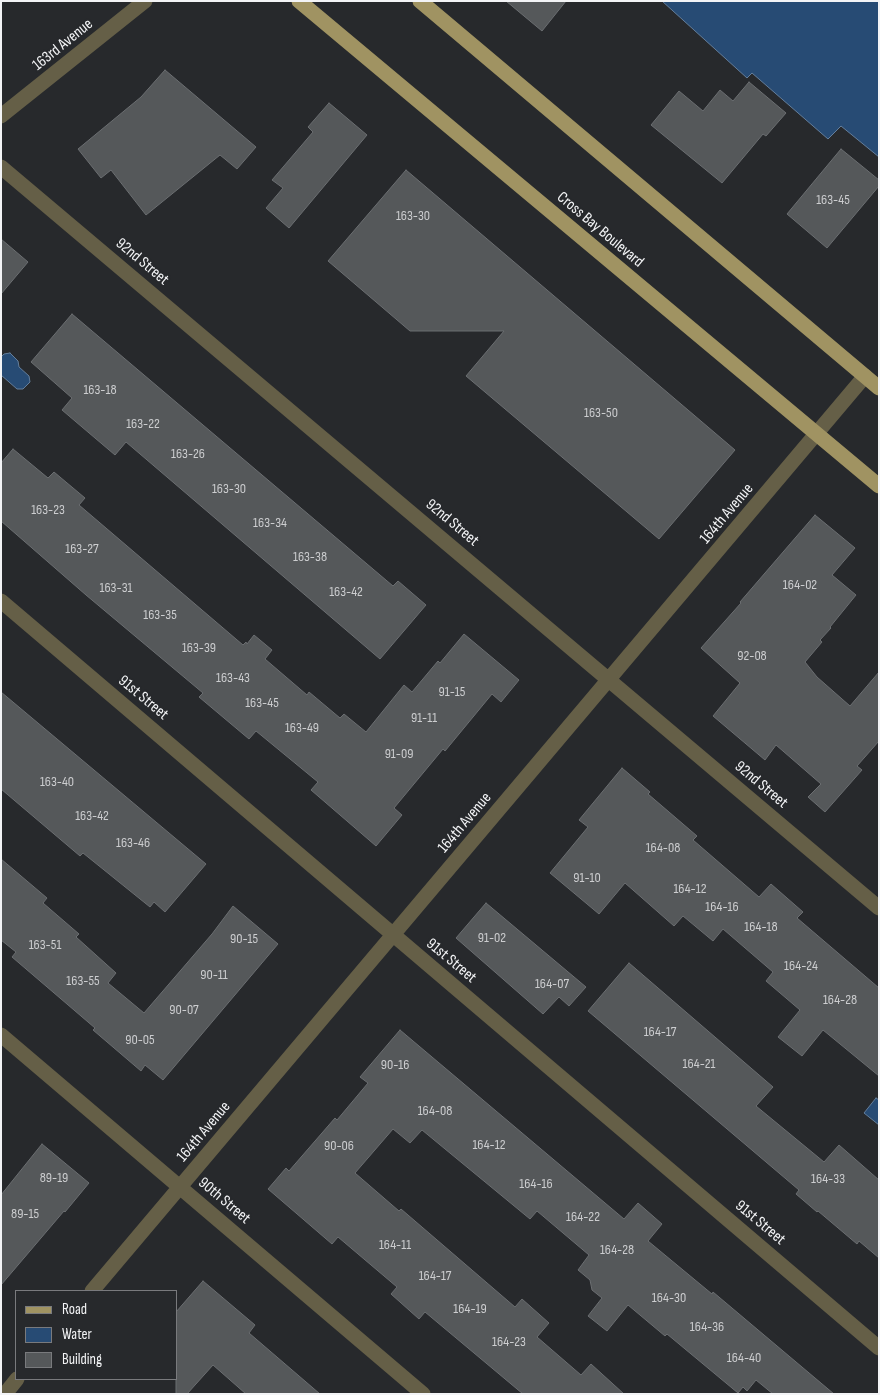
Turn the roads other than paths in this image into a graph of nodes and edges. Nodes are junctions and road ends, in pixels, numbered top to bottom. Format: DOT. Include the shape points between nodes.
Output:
graph roads {
  1 [pos="145,1"];
  2 [pos="299,1"];
  3 [pos="420,1"];
  4 [pos="1,116"];
  5 [pos="1,167"];
  6 [pos="865,376"];
  7 [pos="879,388"];
  8 [pos="816,433"];
  9 [pos="879,486"];
  10 [pos="1,601"];
  11 [pos="610,679"];
  12 [pos="879,908"];
  13 [pos="394,935"];
  14 [pos="1,1035"];
  15 [pos="180,1187"];
  16 [pos="93,1290"];
  17 [pos="879,1348"];
  18 [pos="16,1380"];
  19 [pos="5,1394"];
  20 [pos="423,1394"];
  1 -- 4 [label="street, 163rd Avenue"];
  2 -- 8 [label="main road, Cross Bay Boulevard"];
  3 -- 6 [label="main road"];
  5 -- 11 [label="street, 92nd Street"];
  6 -- 7 [label="main road"];
  6 -- 8 [label="street, 164th Avenue"];
  8 -- 9 [label="main road, Cross Bay Boulevard"];
  8 -- 11 [label="street, 164th Avenue"];
  10 -- 13 [label="street, 91st Street"];
  11 -- 12 [label="street, 92nd Street"];
  11 -- 13 [label="street, 164th Avenue"];
  13 -- 15 [label="street, 164th Avenue"];
  13 -- 17 [label="street, 91st Street"];
  14 -- 15 [label="street, 90th Street"];
  15 -- 16 [label="street, 164th Avenue"];
  15 -- 20 [label="street, 90th Street"];
  18 -- 19 [label="street"];
}
